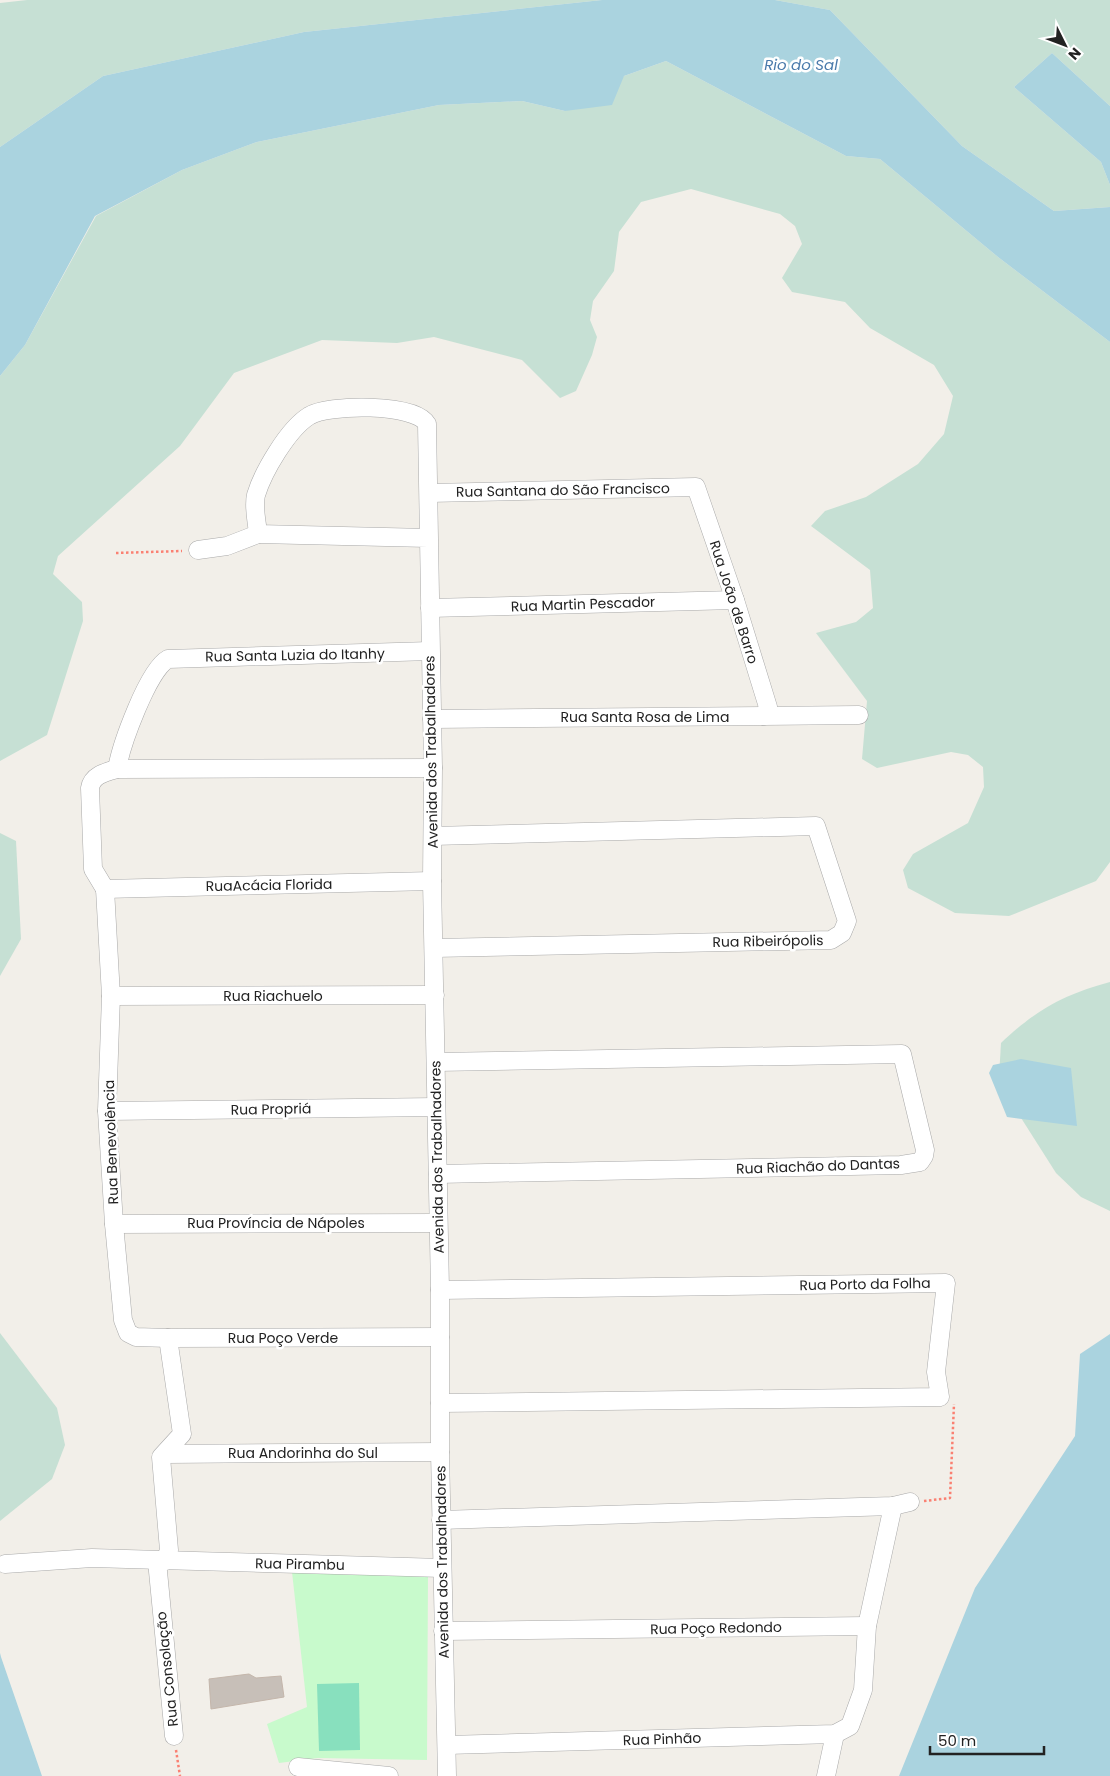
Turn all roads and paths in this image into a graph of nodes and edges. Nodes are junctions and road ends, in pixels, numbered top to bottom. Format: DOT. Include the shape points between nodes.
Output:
graph roads {
  1 [pos="696,487"];
  2 [pos="429,493"];
  3 [pos="258,534"];
  4 [pos="428,538"];
  5 [pos="198,550"];
  6 [pos="116,553"];
  7 [pos="735,600"];
  8 [pos="430,608"];
  9 [pos="430,651"];
  10 [pos="764,716"];
  11 [pos="859,716"];
  12 [pos="432,719"];
  13 [pos="433,768"];
  14 [pos="117,769"];
  15 [pos="433,836"];
  16 [pos="432,881"];
  17 [pos="105,889"];
  18 [pos="434,948"];
  19 [pos="435,995"];
  20 [pos="111,996"];
  21 [pos="436,1062"];
  22 [pos="436,1107"];
  23 [pos="107,1111"];
  24 [pos="438,1174"];
  25 [pos="438,1223"];
  26 [pos="114,1224"];
  27 [pos="440,1290"];
  28 [pos="128,1333"];
  29 [pos="440,1337"];
  30 [pos="168,1338"];
  31 [pos="940,1397"];
  32 [pos="440,1403"];
  33 [pos="440,1452"];
  34 [pos="166,1454"];
  35 [pos="910,1502"];
  36 [pos="893,1506"];
  37 [pos="441,1520"];
  38 [pos="161,1561"];
  39 [pos="4,1564"];
  40 [pos="442,1568"];
  41 [pos="867,1626"];
  42 [pos="443,1631"];
  43 [pos="835,1734"];
  44 [pos="174,1736"];
  45 [pos="447,1745"];
  46 [pos="298,1767"];
  47 [pos="180,1776"];
  48 [pos="389,1776"];
  49 [pos="447,1776"];
  50 [pos="826,1776"];
  1 -- 2 [label="street, Rua Santana do São Francisco"];
  1 -- 7 [label="street, Rua João de Barro"];
  2 -- 3 [label="street, Avenida dos Trabalhadores" via="428,431 422,417 388,409 317,412 305,418 295,429 268,469 256,496"];
  2 -- 4 [label="street, Avenida dos Trabalhadores"];
  3 -- 4 [label="street"];
  3 -- 5 [label="street" via="227,546"];
  4 -- 8 [label="street, Avenida dos Trabalhadores"];
  5 -- 6 [label="path"];
  7 -- 8 [label="street, Rua Martin Pescador"];
  7 -- 10 [label="street, Rua João de Barro" via="768,707"];
  8 -- 9 [label="street, Avenida dos Trabalhadores"];
  9 -- 12 [label="street, Avenida dos Trabalhadores"];
  9 -- 14 [label="street, Rua Santa Luzia do Itanhy" via="175,657 161,664 128,728"];
  10 -- 11 [label="street, Rua Santa Rosa de Lima"];
  10 -- 12 [label="street, Rua Santa Rosa de Lima"];
  12 -- 13 [label="street, Avenida dos Trabalhadores"];
  13 -- 14 [label="street"];
  13 -- 15 [label="street, Avenida dos Trabalhadores"];
  14 -- 17 [label="street" via="98,776 90,786 93,869"];
  15 -- 16 [label="street, Avenida dos Trabalhadores"];
  15 -- 18 [label="street, Rua Ribeirópolis" via="816,826 847,921 842,934 831,940"];
  16 -- 17 [label="street, RuaAcácia Florida"];
  16 -- 18 [label="street, Avenida dos Trabalhadores"];
  17 -- 20 [label="street, Rua Benevolência"];
  18 -- 19 [label="street, Avenida dos Trabalhadores"];
  19 -- 20 [label="street, Rua Riachuelo"];
  19 -- 21 [label="street, Avenida dos Trabalhadores"];
  20 -- 23 [label="street, Rua Benevolência"];
  21 -- 22 [label="street, Avenida dos Trabalhadores"];
  21 -- 24 [label="street, Rua Riachão do Dantas" via="902,1054 925,1150 920,1162 901,1164"];
  22 -- 23 [label="street, Rua Propriá"];
  22 -- 24 [label="street, Avenida dos Trabalhadores"];
  23 -- 26 [label="street, Rua Benevolência"];
  24 -- 25 [label="street, Avenida dos Trabalhadores"];
  25 -- 26 [label="street, Rua Província de Nápoles"];
  25 -- 27 [label="street, Avenida dos Trabalhadores"];
  26 -- 28 [label="street, Rua Benevolência" via="122,1314"];
  27 -- 29 [label="street, Avenida dos Trabalhadores"];
  27 -- 31 [label="street, Rua Porto da Folha" via="946,1283 936,1372"];
  28 -- 30 [label="street, Rua Poço Verde" via="136,1337"];
  29 -- 30 [label="street, Rua Poço Verde"];
  29 -- 32 [label="street, Avenida dos Trabalhadores"];
  30 -- 34 [label="street" via="182,1434"];
  31 -- 32 [label="street"];
  31 -- 35 [label="path" via="954,1404 950,1498"];
  32 -- 33 [label="street, Avenida dos Trabalhadores"];
  33 -- 34 [label="street, Rua Andorinha do Sul"];
  33 -- 37 [label="street, Avenida dos Trabalhadores"];
  34 -- 38 [label="street, Rua Consolação" via="161,1458 161,1475 169,1550"];
  35 -- 36 [label="street"];
  36 -- 37 [label="street"];
  36 -- 41 [label="street"];
  37 -- 40 [label="street, Avenida dos Trabalhadores"];
  38 -- 39 [label="street, Rua Pirambu" via="92,1558"];
  38 -- 40 [label="street, Rua Pirambu"];
  38 -- 44 [label="street, Rua Consolação"];
  40 -- 42 [label="street, Avenida dos Trabalhadores"];
  41 -- 42 [label="street, Rua Poço Redondo"];
  41 -- 43 [label="street" via="863,1690 850,1726"];
  42 -- 45 [label="street, Avenida dos Trabalhadores"];
  43 -- 45 [label="street, Rua Pinhão"];
  43 -- 50 [label="street"];
  44 -- 47 [label="path, Rua Consolação"];
  45 -- 49 [label="street, Avenida dos Trabalhadores"];
  46 -- 48 [label="street"];
}
